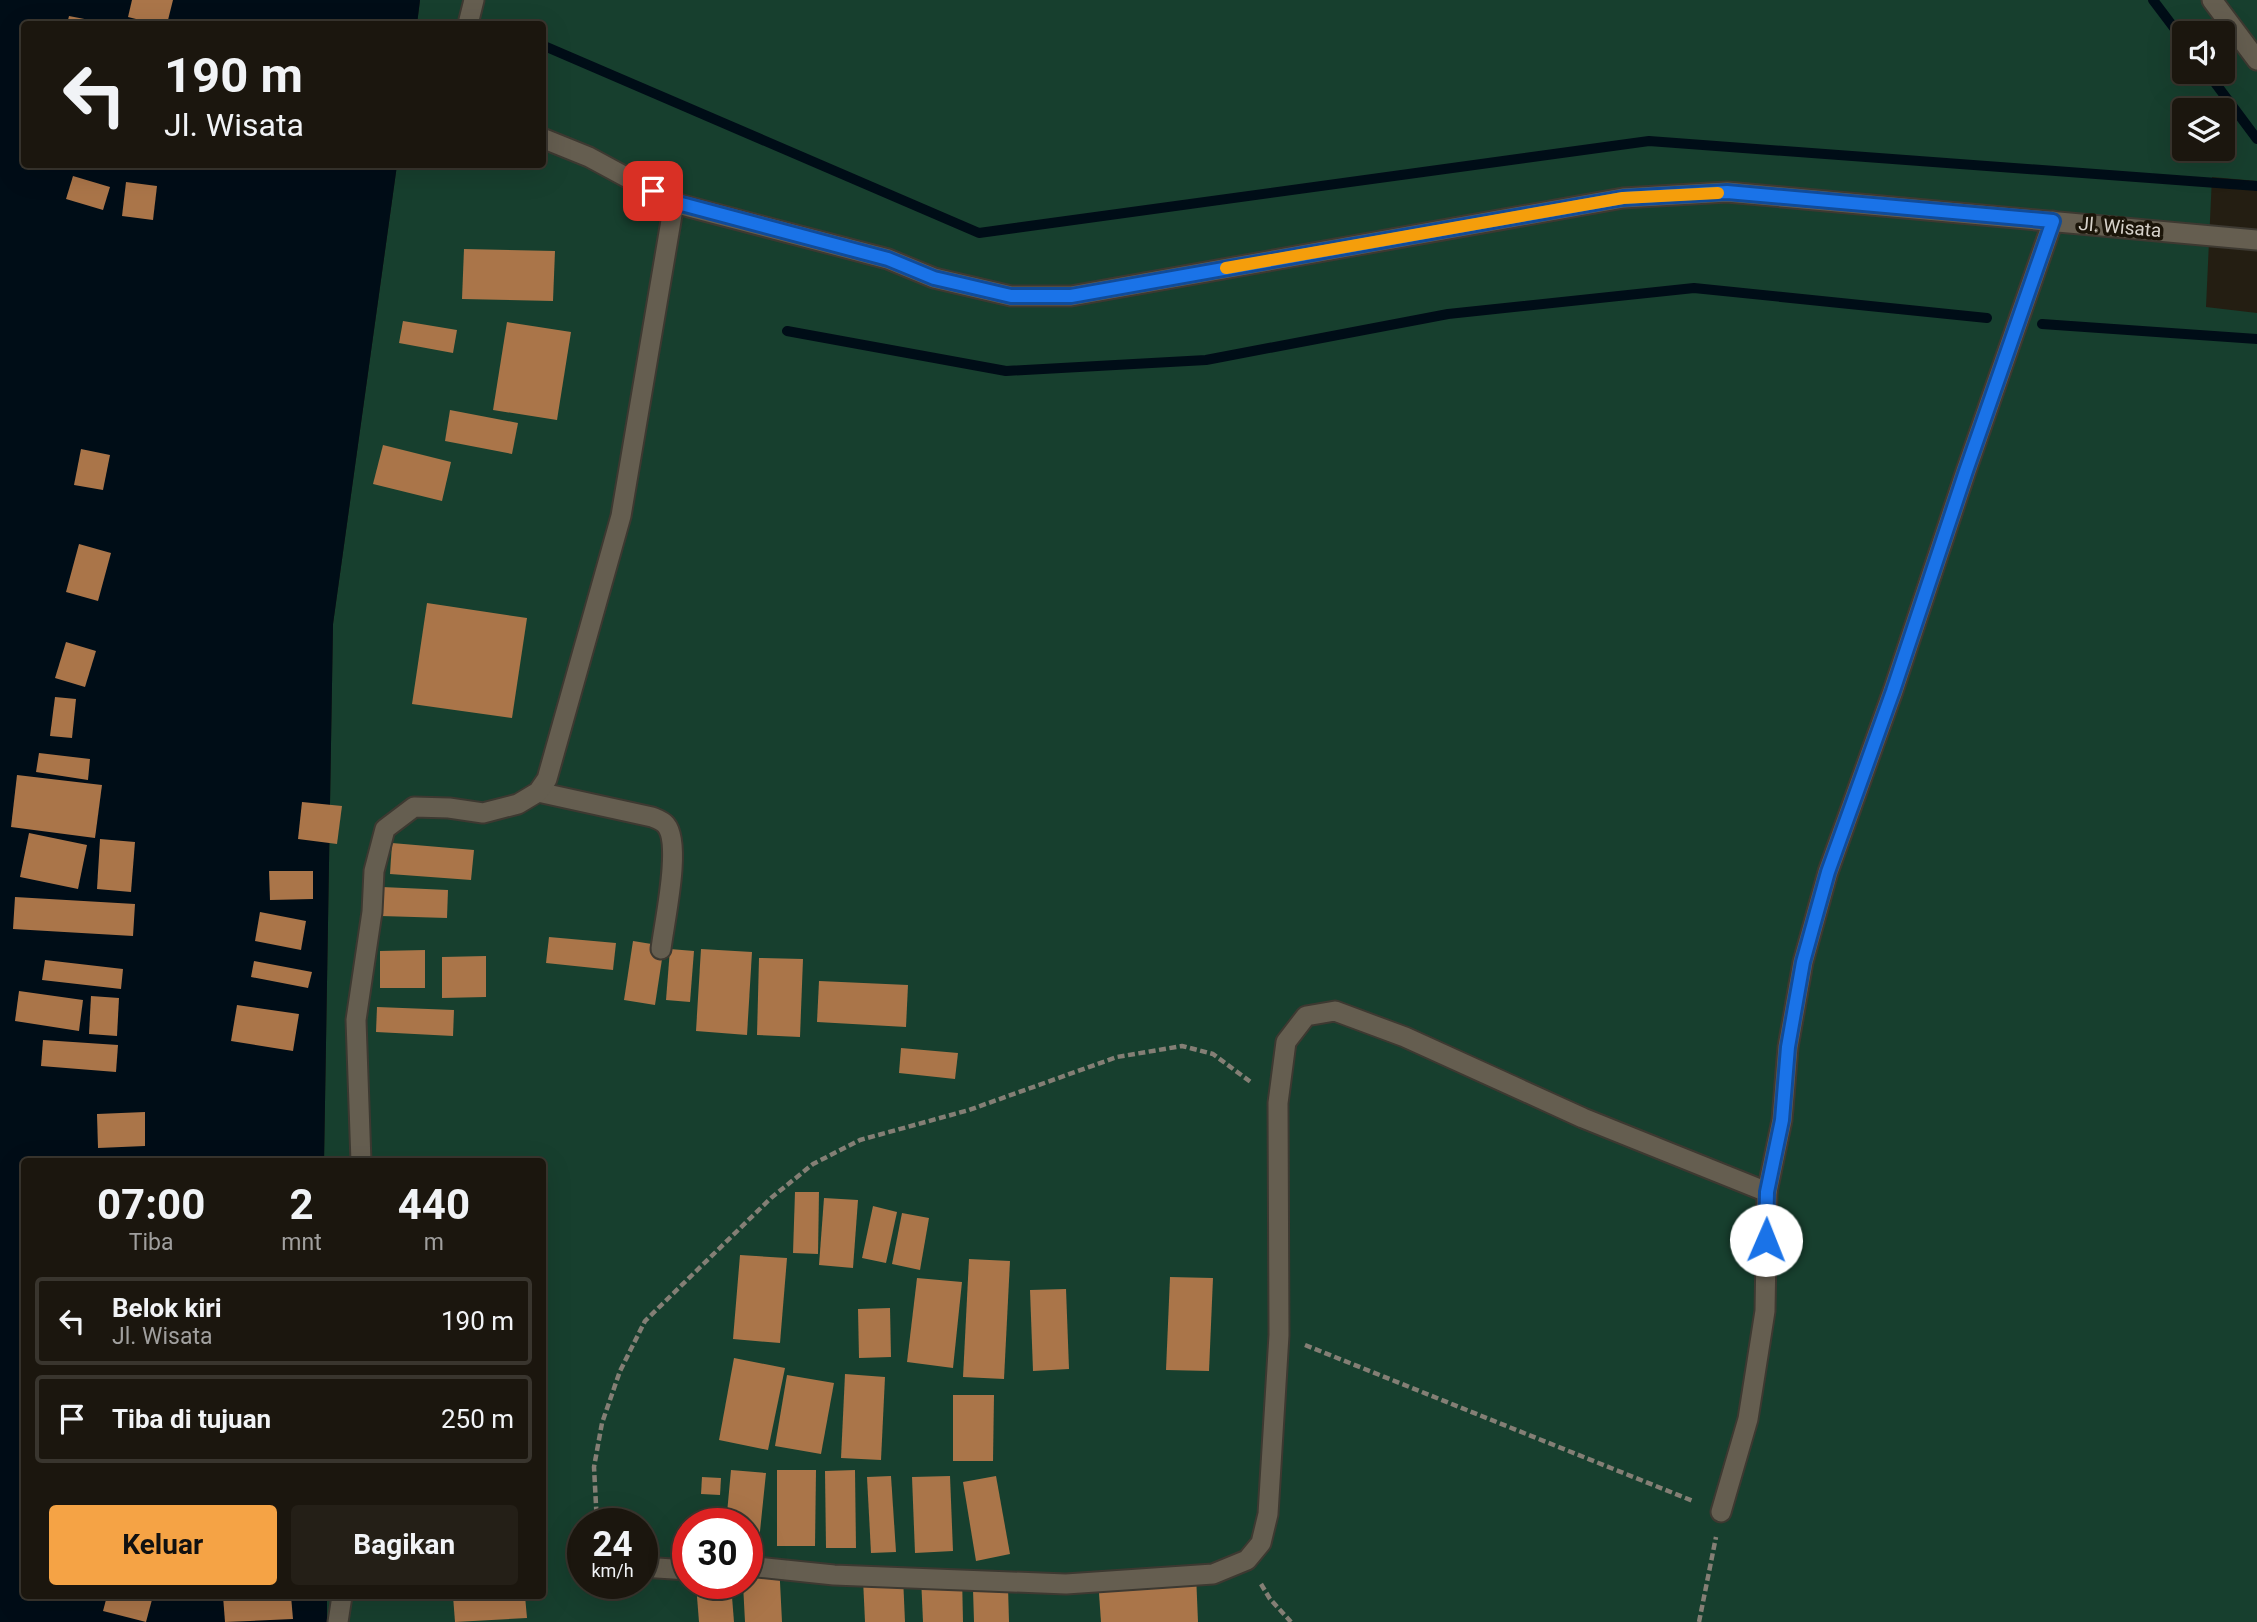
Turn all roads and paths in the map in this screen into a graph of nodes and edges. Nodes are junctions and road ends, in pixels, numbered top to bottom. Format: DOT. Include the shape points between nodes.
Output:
graph roads {
  1 [pos="474,0"];
  2 [pos="2212,0"];
  3 [pos="469,21"];
  4 [pos="2257,60"];
  5 [pos="546,140"];
  6 [pos="674,202"];
  7 [pos="2053,221"];
  8 [pos="2257,240"];
  9 [pos="538,792"];
  10 [pos="660,949"];
  11 [pos="1278,1103"];
  12 [pos="361,1158"];
  13 [pos="1767,1192"];
  14 [pos="1279,1335"];
  15 [pos="596,1508"];
  16 [pos="1721,1512"];
  17 [pos="763,1568"];
  18 [pos="342,1599"];
  19 [pos="1270,1599"];
  20 [pos="338,1622"];
  21 [pos="1291,1622"];
  22 [pos="1699,1622"];
  1 -- 3 [label="street"];
  2 -- 4 [label="street"];
  5 -- 6 [label="street, Jl. Wisata"];
  6 -- 7 [label="street, Jl. Wisata" via="1011,296 1071,296 1623,198 1727,192"];
  6 -- 9 [label="street" via="621,516 547,779"];
  7 -- 8 [label="street, Jl. Wisata"];
  7 -- 13 [label="street" via="1828,872 1803,962 1788,1047 1782,1120"];
  9 -- 10 [label="street" via="666,823 674,855"];
  9 -- 12 [label="street" via="518,804 483,813 414,807 385,829 373,871 372,912 356,1020"];
  11 -- 13 [label="street" via="1286,1042 1306,1016 1335,1011"];
  11 -- 14 [label="street"];
  11 -- 15 [label="path" via="1213,1054 1182,1046 1117,1057 969,1110 860,1140 813,1164 771,1198 645,1321 620,1371 602,1423 594,1466"];
  13 -- 16 [label="street" via="1765,1311 1748,1419"];
  14 -- 16 [label="path"];
  14 -- 17 [label="street" via="1268,1514 1261,1543 1247,1560 1227,1570 1066,1584 834,1575"];
  16 -- 22 [label="path"];
  18 -- 20 [label="street"];
  19 -- 21 [label="path"];
}
